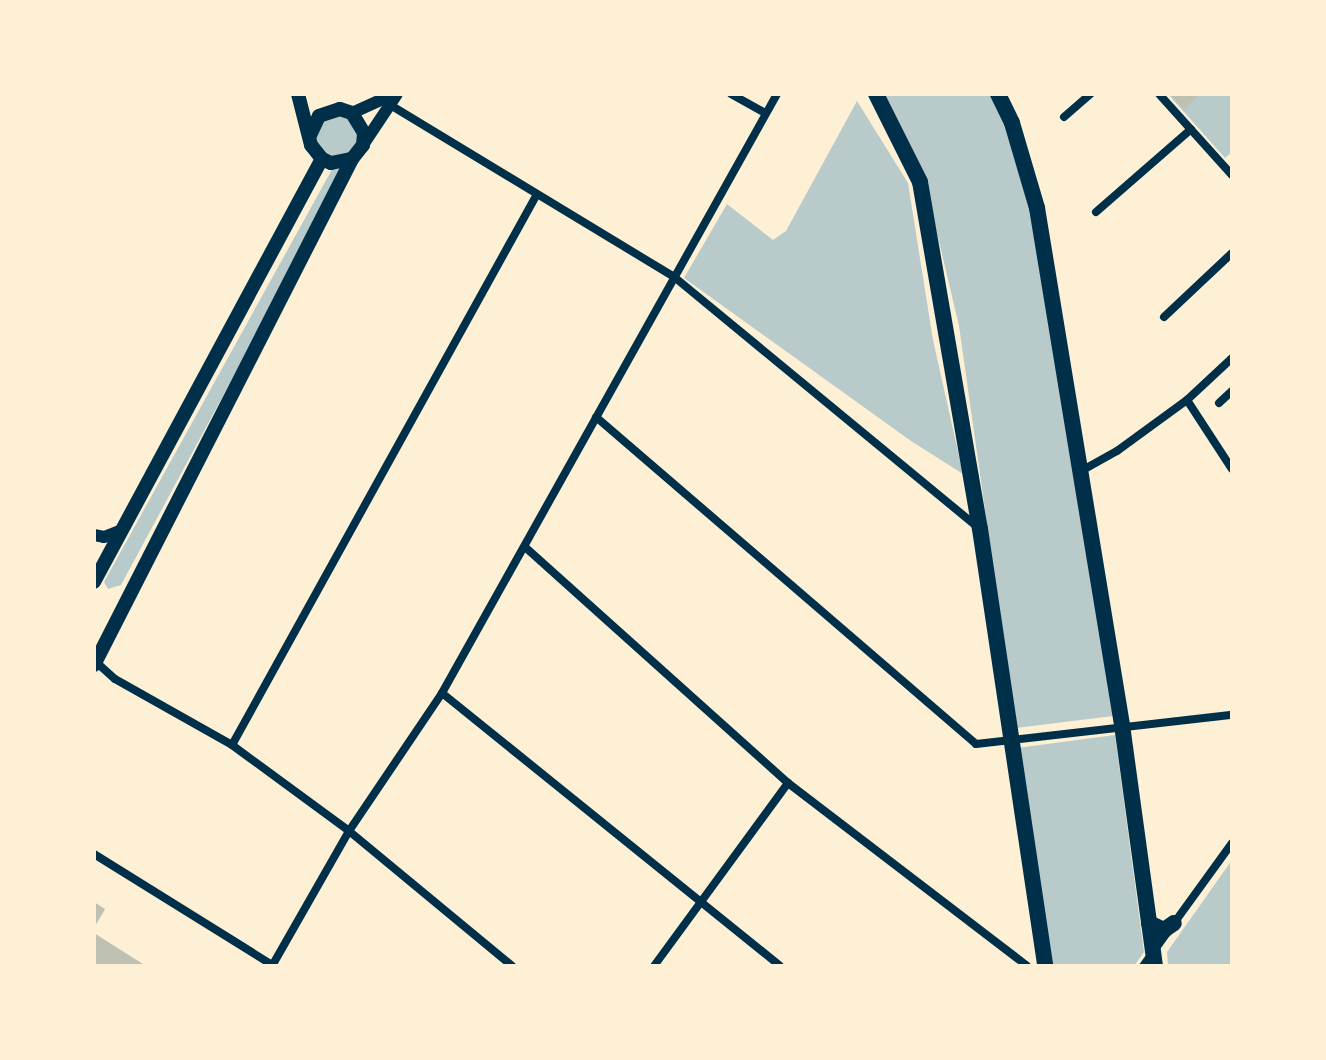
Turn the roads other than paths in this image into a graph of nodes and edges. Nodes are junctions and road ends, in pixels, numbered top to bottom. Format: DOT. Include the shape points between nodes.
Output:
graph roads {
  1 [pos="298,94"];
  2 [pos="731,94"];
  3 [pos="777,94"];
  4 [pos="876,94"];
  5 [pos="998,94"];
  6 [pos="1090,94"];
  7 [pos="1159,94"];
  8 [pos="391,98"];
  9 [pos="343,105"];
  10 [pos="765,113"];
  11 [pos="1064,117"];
  12 [pos="1191,129"];
  13 [pos="310,135"];
  14 [pos="363,145"];
  15 [pos="322,159"];
  16 [pos="352,159"];
  17 [pos="1230,170"];
  18 [pos="536,196"];
  19 [pos="1096,212"];
  20 [pos="1232,253"];
  21 [pos="673,276"];
  22 [pos="1164,317"];
  23 [pos="1232,358"];
  24 [pos="1232,391"];
  25 [pos="1187,400"];
  26 [pos="1219,403"];
  27 [pos="596,417"];
  28 [pos="1232,469"];
  29 [pos="1080,472"];
  30 [pos="980,529"];
  31 [pos="122,530"];
  32 [pos="94,535"];
  33 [pos="525,547"];
  34 [pos="94,557"];
  35 [pos="96,577"];
  36 [pos="95,664"];
  37 [pos="442,693"];
  38 [pos="1232,715"];
  39 [pos="1122,725"];
  40 [pos="1009,739"];
  41 [pos="232,745"];
  42 [pos="788,783"];
  43 [pos="349,831"];
  44 [pos="1232,843"];
  45 [pos="94,854"];
  46 [pos="703,903"];
  47 [pos="1149,923"];
  48 [pos="1174,923"];
  49 [pos="1154,959"];
  50 [pos="273,966"];
  51 [pos="512,966"];
  52 [pos="654,966"];
  53 [pos="780,966"];
  54 [pos="1027,966"];
  55 [pos="1045,966"];
  56 [pos="1143,966"];
  1 -- 13 [label="main road"];
  2 -- 10 [label="street"];
  3 -- 10 [label="street"];
  4 -- 30 [label="main road" via="920,182"];
  5 -- 29 [label="main road" via="1037,208"];
  6 -- 11 [label="street"];
  7 -- 12 [label="street"];
  8 -- 9 [label="street"];
  8 -- 14 [label="street"];
  8 -- 18 [label="street"];
  9 -- 13 [label="main road" via="319,116"];
  9 -- 14 [label="main road" via="364,133"];
  10 -- 21 [label="street"];
  12 -- 17 [label="street"];
  12 -- 19 [label="street"];
  13 -- 15 [label="main road"];
  14 -- 16 [label="main road"];
  15 -- 16 [label="main road"];
  15 -- 31 [label="main road"];
  16 -- 36 [label="main road"];
  18 -- 21 [label="street"];
  18 -- 41 [label="street"];
  20 -- 22 [label="street"];
  21 -- 27 [label="street"];
  21 -- 30 [label="street"];
  23 -- 25 [label="street"];
  24 -- 26 [label="street"];
  25 -- 28 [label="street"];
  25 -- 29 [label="street"];
  27 -- 33 [label="street"];
  27 -- 40 [label="street" via="976,744"];
  29 -- 39 [label="main road"];
  30 -- 40 [label="main road"];
  31 -- 32 [label="street"];
  31 -- 35 [label="main road"];
  33 -- 37 [label="street"];
  33 -- 42 [label="street"];
  34 -- 35 [label="street"];
  36 -- 41 [label="street"];
  37 -- 43 [label="street"];
  37 -- 46 [label="street"];
  38 -- 39 [label="street"];
  39 -- 40 [label="street"];
  39 -- 47 [label="main road"];
  40 -- 55 [label="main road"];
  41 -- 43 [label="street"];
  42 -- 46 [label="street"];
  42 -- 54 [label="street"];
  43 -- 50 [label="street"];
  43 -- 51 [label="street"];
  44 -- 48 [label="street"];
  45 -- 50 [label="street"];
  46 -- 52 [label="street"];
  46 -- 53 [label="street"];
  47 -- 48 [label="main road" via="1164,930"];
  47 -- 49 [label="main road"];
  48 -- 49 [label="street"];
  49 -- 56 [label="street"];
}
